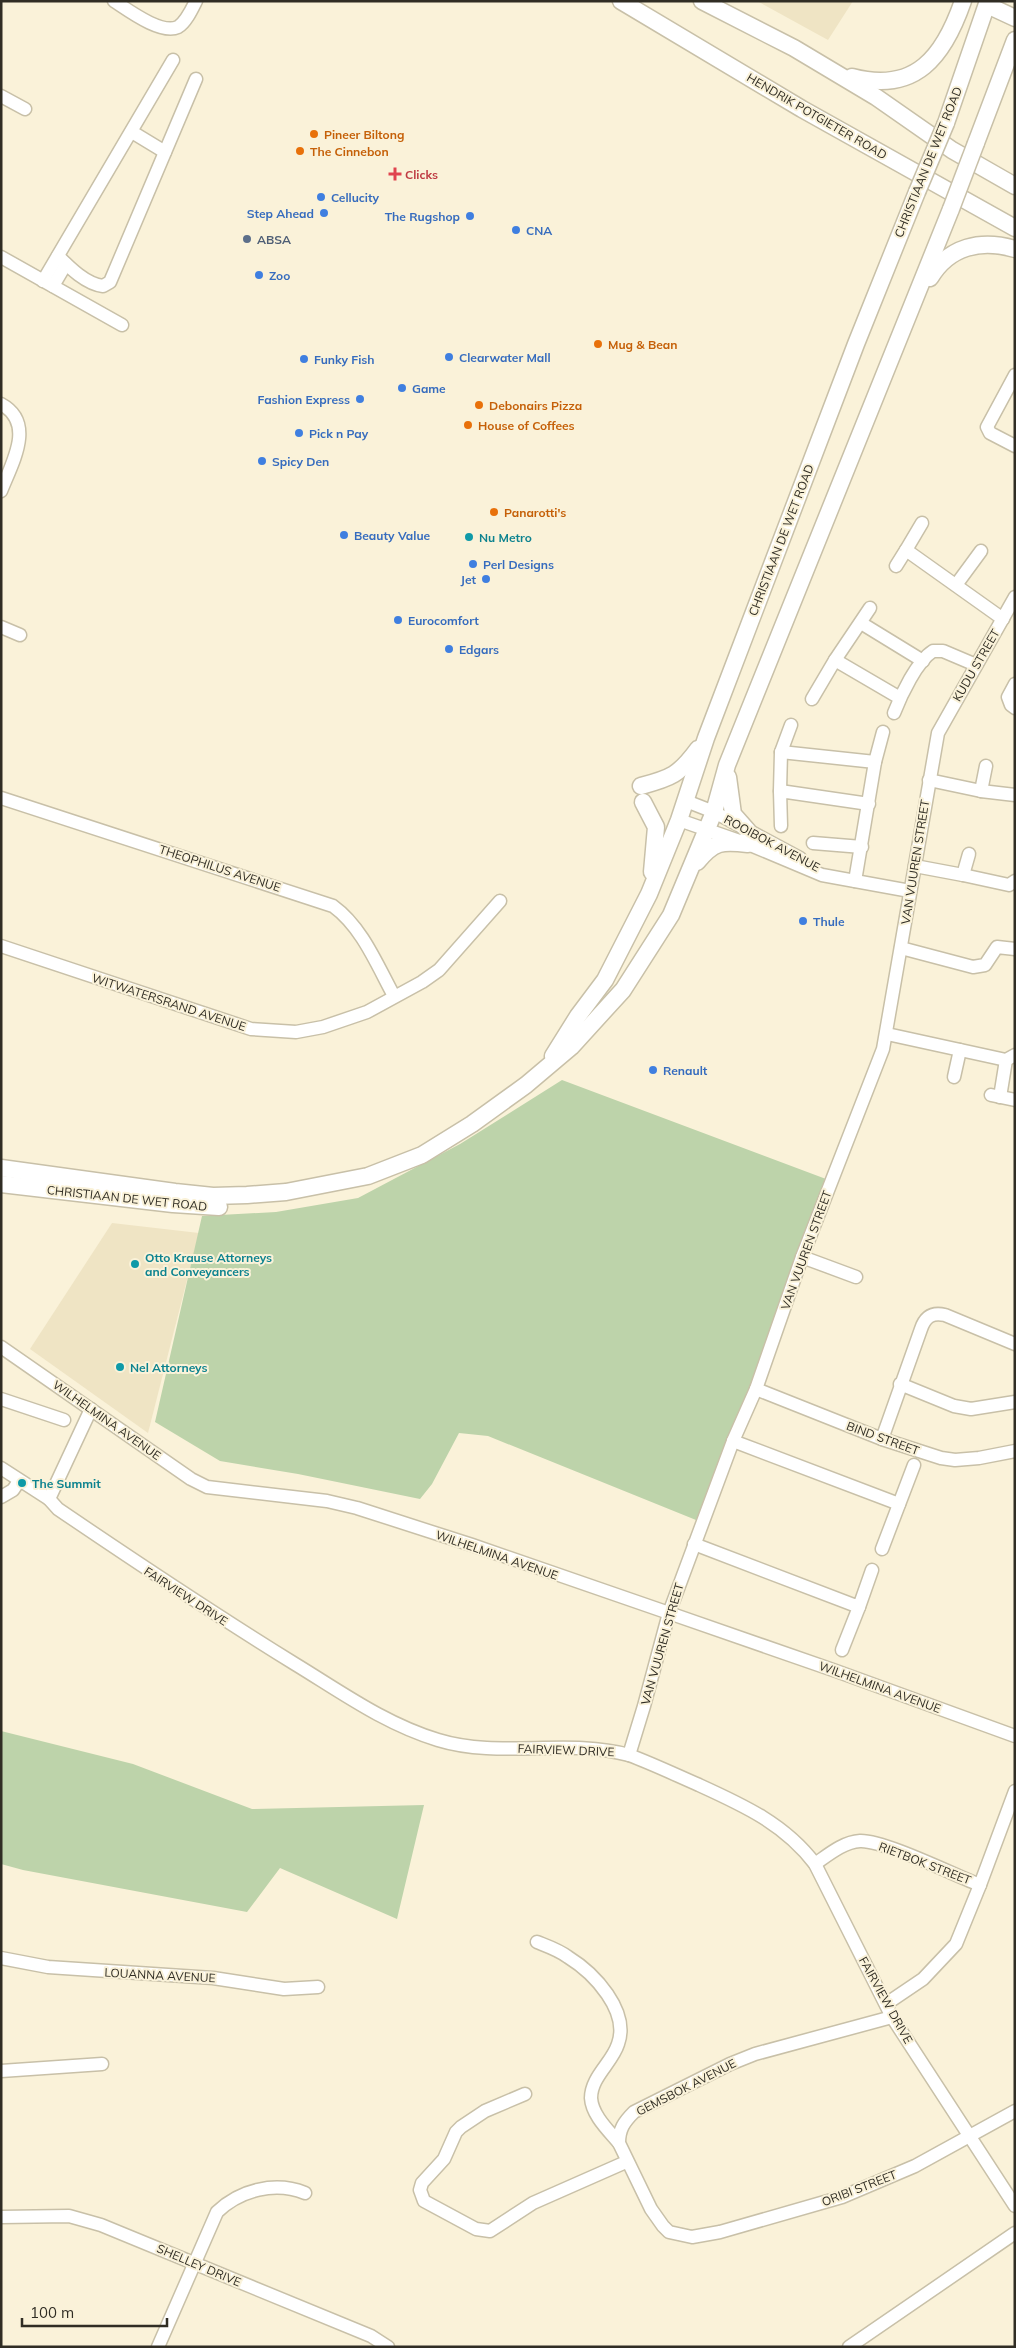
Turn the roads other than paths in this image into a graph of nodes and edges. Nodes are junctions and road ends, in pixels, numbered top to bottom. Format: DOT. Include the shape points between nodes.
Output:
graph roads {
  1 [pos="114,1"];
  2 [pos="196,1"];
  3 [pos="621,1"];
  4 [pos="702,1"];
  5 [pos="964,1"];
  6 [pos="987,3"];
  7 [pos="1015,18"];
  8 [pos="1015,40"];
  9 [pos="794,48"];
  10 [pos="173,60"];
  11 [pos="1010,60"];
  12 [pos="196,79"];
  13 [pos="1,96"];
  14 [pos="25,109"];
  15 [pos="132,132"];
  16 [pos="165,152"];
  17 [pos="1015,186"];
  18 [pos="1015,228"];
  19 [pos="1015,249"];
  20 [pos="1,257"];
  21 [pos="62,260"];
  22 [pos="51,278"];
  23 [pos="122,325"];
  24 [pos="902,333"];
  25 [pos="1015,376"];
  26 [pos="1,404"];
  27 [pos="1015,446"];
  28 [pos="1,491"];
  29 [pos="922,523"];
  30 [pos="906,550"];
  31 [pos="981,550"];
  32 [pos="896,566"];
  33 [pos="956,585"];
  34 [pos="1015,597"];
  35 [pos="870,608"];
  36 [pos="1003,619"];
  37 [pos="861,622"];
  38 [pos="1,627"];
  39 [pos="20,635"];
  40 [pos="835,660"];
  41 [pos="923,661"];
  42 [pos="976,665"];
  43 [pos="1015,684"];
  44 [pos="900,698"];
  45 [pos="812,699"];
  46 [pos="1015,708"];
  47 [pos="894,713"];
  48 [pos="791,725"];
  49 [pos="883,732"];
  50 [pos="938,734"];
  51 [pos="706,738"];
  52 [pos="781,752"];
  53 [pos="875,762"];
  54 [pos="727,765"];
  55 [pos="986,766"];
  56 [pos="929,780"];
  57 [pos="780,791"];
  58 [pos="981,791"];
  59 [pos="1015,795"];
  60 [pos="1,798"];
  61 [pos="686,801"];
  62 [pos="869,804"];
  63 [pos="714,812"];
  64 [pos="679,820"];
  65 [pos="780,826"];
  66 [pos="707,829"];
  67 [pos="748,838"];
  68 [pos="813,843"];
  69 [pos="862,847"];
  70 [pos="969,854"];
  71 [pos="915,866"];
  72 [pos="689,872"];
  73 [pos="963,875"];
  74 [pos="855,881"];
  75 [pos="1015,881"];
  76 [pos="910,891"];
  77 [pos="649,894"];
  78 [pos="500,901"];
  79 [pos="1,946"];
  80 [pos="901,948"];
  81 [pos="1015,949"];
  82 [pos="394,996"];
  83 [pos="887,1034"];
  84 [pos="960,1050"];
  85 [pos="1011,1058"];
  86 [pos="548,1065"];
  87 [pos="954,1077"];
  88 [pos="1015,1100"];
  89 [pos="1,1168"];
  90 [pos="368,1176"];
  91 [pos="1,1184"];
  92 [pos="802,1257"];
  93 [pos="856,1277"];
  94 [pos="1015,1344"];
  95 [pos="1,1347"];
  96 [pos="900,1384"];
  97 [pos="756,1389"];
  98 [pos="1,1399"];
  99 [pos="1015,1402"];
  100 [pos="91,1409"];
  101 [pos="64,1420"];
  102 [pos="882,1438"];
  103 [pos="733,1441"];
  104 [pos="1015,1451"];
  105 [pos="914,1465"];
  106 [pos="1,1468"];
  107 [pos="19,1481"];
  108 [pos="1,1497"];
  109 [pos="49,1499"];
  110 [pos="899,1504"];
  111 [pos="694,1544"];
  112 [pos="882,1549"];
  113 [pos="872,1570"];
  114 [pos="859,1607"];
  115 [pos="669,1613"];
  116 [pos="842,1650"];
  117 [pos="1015,1736"];
  118 [pos="629,1755"];
  119 [pos="1015,1791"];
  120 [pos="815,1864"];
  121 [pos="980,1886"];
  122 [pos="537,1942"];
  123 [pos="1,1958"];
  124 [pos="318,1987"];
  125 [pos="886,2004"];
  126 [pos="892,2017"];
  127 [pos="102,2064"];
  128 [pos="1,2071"];
  129 [pos="525,2094"];
  130 [pos="1015,2111"];
  131 [pos="968,2136"];
  132 [pos="619,2143"];
  133 [pos="626,2162"];
  134 [pos="305,2193"];
  135 [pos="1015,2206"];
  136 [pos="1,2217"];
  137 [pos="1015,2224"];
  138 [pos="1015,2233"];
  139 [pos="194,2263"];
  140 [pos="964,2266"];
  141 [pos="158,2347"];
  142 [pos="388,2347"];
  143 [pos="849,2347"];
  1 -- 2 [label="street" via="149,22 169,28 178,27"];
  3 -- 18 [label="main road, HENDRIK POTGIETER ROAD" via="802,109"];
  4 -- 9 [label="main road"];
  5 -- 9 [label="main road" via="933,60 911,76 899,80 869,81 852,76"];
  6 -- 7 [label="main road"];
  6 -- 51 [label="main road, CHRISTIAAN DE WET ROAD, bridge" via="946,123 856,344"];
  8 -- 11 [label="main road, CHRISTIAAN DE WET ROAD"];
  9 -- 17 [label="main road" via="876,97 952,150"];
  10 -- 15 [label="street"];
  11 -- 24 [label="main road, CHRISTIAAN DE WET ROAD, bridge"];
  12 -- 16 [label="street"];
  13 -- 14 [label="street"];
  15 -- 16 [label="street"];
  15 -- 21 [label="street"];
  16 -- 21 [label="street" via="110,282 103,286 94,284"];
  19 -- 24 [label="main road" via="982,244 950,255 934,271"];
  20 -- 22 [label="street"];
  21 -- 22 [label="street"];
  22 -- 23 [label="street"];
  24 -- 54 [label="main road, CHRISTIAAN DE WET ROAD"];
  25 -- 27 [label="street" via="987,427 990,433"];
  26 -- 28 [label="street" via="13,412 20,429 17,449"];
  29 -- 30 [label="street"];
  30 -- 32 [label="street"];
  30 -- 33 [label="street"];
  31 -- 33 [label="street"];
  33 -- 36 [label="street"];
  34 -- 36 [label="street, KUDU STREET"];
  35 -- 37 [label="street"];
  36 -- 42 [label="street, KUDU STREET"];
  37 -- 40 [label="street"];
  37 -- 41 [label="street"];
  38 -- 39 [label="street"];
  40 -- 44 [label="street"];
  40 -- 45 [label="street"];
  41 -- 42 [label="street" via="933,651 943,650"];
  41 -- 44 [label="street"];
  42 -- 50 [label="street, KUDU STREET"];
  43 -- 46 [label="street" via="1008,697 1010,705"];
  44 -- 47 [label="street"];
  48 -- 52 [label="street"];
  49 -- 53 [label="street"];
  50 -- 56 [label="street, VAN VUUREN STREET"];
  51 -- 61 [label="main road, CHRISTIAAN DE WET ROAD"];
  51 -- 77 [label="main road" via="680,772 642,794 657,835"];
  52 -- 53 [label="street"];
  52 -- 57 [label="street"];
  53 -- 62 [label="street"];
  54 -- 63 [label="main road, CHRISTIAAN DE WET ROAD"];
  54 -- 67 [label="main road" via="733,814"];
  55 -- 58 [label="street"];
  56 -- 58 [label="street"];
  56 -- 71 [label="street, VAN VUUREN STREET"];
  57 -- 62 [label="street"];
  57 -- 65 [label="street"];
  58 -- 59 [label="street"];
  60 -- 82 [label="street, THEOPHILUS AVENUE" via="333,906 359,933"];
  61 -- 63 [label="street, ROOIBOK AVENUE"];
  61 -- 64 [label="main road, CHRISTIAAN DE WET ROAD"];
  62 -- 69 [label="street"];
  63 -- 66 [label="main road, CHRISTIAAN DE WET ROAD"];
  63 -- 67 [label="street, ROOIBOK AVENUE"];
  64 -- 66 [label="street, ROOIBOK AVENUE"];
  64 -- 77 [label="main road, CHRISTIAAN DE WET ROAD"];
  66 -- 67 [label="street, ROOIBOK AVENUE"];
  66 -- 72 [label="main road, CHRISTIAAN DE WET ROAD"];
  67 -- 72 [label="main road" via="719,843 705,852"];
  67 -- 74 [label="street, ROOIBOK AVENUE" via="808,870"];
  68 -- 69 [label="street"];
  69 -- 74 [label="street"];
  70 -- 73 [label="street"];
  71 -- 73 [label="street"];
  71 -- 76 [label="street, VAN VUUREN STREET"];
  72 -- 86 [label="main road, CHRISTIAAN DE WET ROAD" via="671,914 623,990 591,1027"];
  73 -- 75 [label="street" via="1009,884"];
  74 -- 76 [label="street, ROOIBOK AVENUE"];
  76 -- 80 [label="street, VAN VUUREN STREET"];
  77 -- 86 [label="main road, CHRISTIAAN DE WET ROAD" via="605,980"];
  78 -- 82 [label="street, WITWATERSRAND AVENUE" via="439,970"];
  79 -- 82 [label="street, WITWATERSRAND AVENUE" via="251,1029 296,1032 323,1027 367,1012"];
  80 -- 81 [label="street" via="973,967 985,965 997,947"];
  80 -- 83 [label="street, VAN VUUREN STREET"];
  83 -- 84 [label="street"];
  83 -- 92 [label="street, VAN VUUREN STREET"];
  84 -- 85 [label="street"];
  84 -- 87 [label="street"];
  85 -- 88 [label="street" via="996,1096"];
  86 -- 90 [label="main road, CHRISTIAAN DE WET ROAD" via="493,1110 454,1136 415,1158"];
  89 -- 90 [label="main road, CHRISTIAAN DE WET ROAD" via="213,1196 286,1192"];
  90 -- 91 [label="main road, CHRISTIAAN DE WET ROAD" via="353,1186 297,1200 215,1207"];
  92 -- 93 [label="street"];
  92 -- 97 [label="street, VAN VUUREN STREET"];
  94 -- 96 [label="street" via="945,1315 934,1314 924,1322"];
  95 -- 100 [label="street, WILHELMINA AVENUE"];
  96 -- 99 [label="street" via="971,1410"];
  96 -- 102 [label="street"];
  97 -- 102 [label="street, BIND STREET"];
  97 -- 103 [label="street, VAN VUUREN STREET"];
  98 -- 101 [label="street"];
  100 -- 109 [label="street"];
  100 -- 115 [label="street, WILHELMINA AVENUE" via="207,1487 327,1501 357,1508"];
  102 -- 104 [label="street, BIND STREET" via="948,1459 979,1458"];
  103 -- 110 [label="street"];
  103 -- 111 [label="street, VAN VUUREN STREET"];
  105 -- 110 [label="street"];
  106 -- 107 [label="street, FAIRVIEW DRIVE"];
  107 -- 108 [label="street" via="13,1490"];
  107 -- 109 [label="street, FAIRVIEW DRIVE"];
  109 -- 118 [label="street, FAIRVIEW DRIVE" via="58,1509 186,1596 382,1718 457,1745 580,1749"];
  110 -- 112 [label="street"];
  111 -- 114 [label="street"];
  111 -- 115 [label="street, VAN VUUREN STREET"];
  113 -- 114 [label="street"];
  114 -- 116 [label="street"];
  115 -- 117 [label="street, WILHELMINA AVENUE"];
  115 -- 118 [label="street, VAN VUUREN STREET"];
  118 -- 120 [label="street, FAIRVIEW DRIVE" via="753,1810 784,1831"];
  119 -- 121 [label="street"];
  120 -- 121 [label="street, RIETBOK STREET" via="847,1844 869,1842"];
  120 -- 125 [label="street, FAIRVIEW DRIVE"];
  121 -- 125 [label="street" via="956,1944 923,1979"];
  122 -- 132 [label="street" via="580,1965 601,1987 620,2020 618,2044 592,2087 591,2098 592,2107"];
  123 -- 124 [label="street, LOUANNA AVENUE" via="56,1968 213,1978 284,1989"];
  125 -- 126 [label="street, FAIRVIEW DRIVE"];
  126 -- 131 [label="street, FAIRVIEW DRIVE"];
  126 -- 132 [label="street, GEMSBOK AVENUE" via="755,2054 730,2064 634,2112 623,2123"];
  127 -- 128 [label="street"];
  129 -- 133 [label="street" via="485,2111 456,2132 444,2159 422,2183 420,2190 424,2201 476,2229 490,2231 533,2203"];
  130 -- 131 [label="street, ORIBI STREET"];
  131 -- 133 [label="street, ORIBI STREET" via="915,2166 842,2197 692,2237 669,2232 663,2226"];
  131 -- 135 [label="street, FAIRVIEW DRIVE"];
  132 -- 133 [label="street"];
  134 -- 139 [label="street" via="277,2187 228,2201 217,2212"];
  136 -- 139 [label="street, SHELLEY DRIVE" via="83,2218"];
  137 -- 140 [label="street"];
  138 -- 140 [label="street" via="977,2261"];
  139 -- 141 [label="street"];
  139 -- 142 [label="street, SHELLEY DRIVE" via="371,2336"];
  140 -- 143 [label="street"];
}
